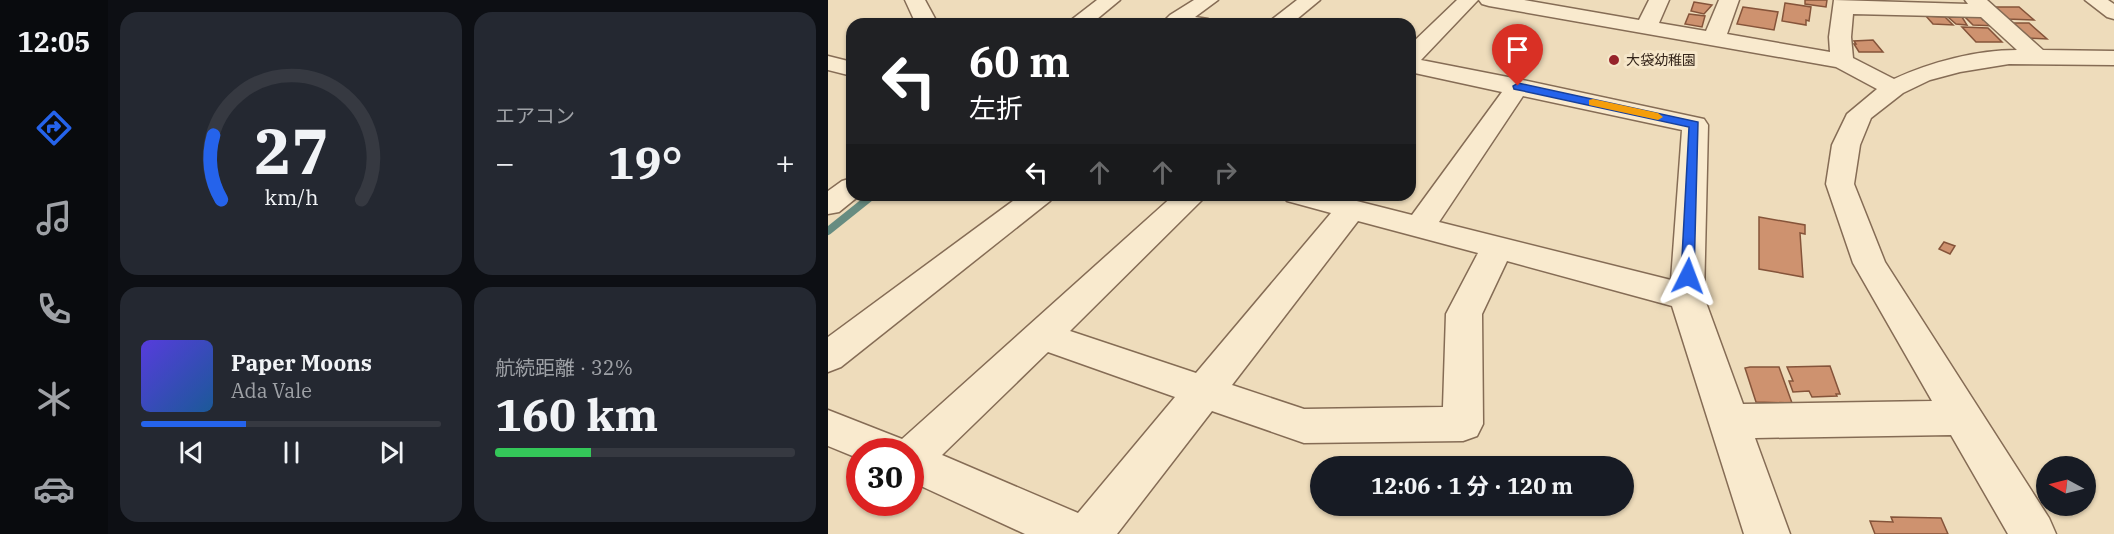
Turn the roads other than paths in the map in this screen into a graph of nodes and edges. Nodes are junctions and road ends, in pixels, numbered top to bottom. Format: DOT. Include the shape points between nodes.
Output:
graph roads {
  1 [pos="915,0"];
  2 [pos="1208,0"];
  3 [pos="1310,0"];
  4 [pos="1468,0"];
  5 [pos="1659,0"];
  6 [pos="1729,0"];
  7 [pos="2095,0"];
  8 [pos="1076,1"];
  9 [pos="1503,1"];
  10 [pos="1107,2"];
  11 [pos="1844,4"];
  12 [pos="1549,5"];
  13 [pos="1981,5"];
  14 [pos="1590,8"];
  15 [pos="2114,13"];
  16 [pos="924,18"];
  17 [pos="1085,18"];
  18 [pos="1179,18"];
  19 [pos="1285,18"];
  20 [pos="1646,27"];
  21 [pos="1714,39"];
  22 [pos="1416,52"];
  23 [pos="2038,57"];
  24 [pos="2114,58"];
  25 [pos="1842,62"];
  26 [pos="1416,66"];
  27 [pos="1518,86"];
  28 [pos="1894,88"];
  29 [pos="846,192"];
  30 [pos="1032,201"];
  31 [pos="1186,201"];
  32 [pos="1320,201"];
  33 [pos="828,205"];
  34 [pos="1351,209"];
  35 [pos="1420,227"];
  36 [pos="1497,247"];
  37 [pos="1687,297"];
  38 [pos="1043,336"];
  39 [pos="828,357"];
  40 [pos="1202,392"];
  41 [pos="1963,418"];
  42 [pos="1728,421"];
  43 [pos="828,427"];
  44 [pos="854,438"];
  45 [pos="924,446"];
  46 [pos="924,465"];
  47 [pos="1075,534"];
  48 [pos="1089,534"];
  49 [pos="1767,534"];
  50 [pos="2033,534"];
  1 -- 16 [label="street"];
  2 -- 18 [label="street"];
  3 -- 19 [label="street"];
  4 -- 22 [label="street"];
  5 -- 20 [label="street"];
  6 -- 21 [label="street"];
  7 -- 15 [label="street"];
  8 -- 10 [label="street"];
  9 -- 12 [label="street"];
  10 -- 17 [label="street"];
  11 -- 13 [label="street"];
  11 -- 25 [label="street"];
  12 -- 14 [label="street"];
  13 -- 23 [label="street"];
  14 -- 20 [label="street"];
  20 -- 21 [label="street"];
  21 -- 25 [label="street"];
  23 -- 24 [label="street"];
  23 -- 28 [label="street" via="1957,65"];
  25 -- 28 [label="street"];
  26 -- 27 [label="street"];
  27 -- 35 [label="street"];
  27 -- 37 [label="street" via="1695,125"];
  28 -- 41 [label="street" via="1860,114 1845,145 1840,184 1869,263"];
  29 -- 33 [label="street"];
  30 -- 39 [label="street"];
  31 -- 38 [label="street"];
  32 -- 34 [label="street"];
  34 -- 35 [label="street"];
  34 -- 40 [label="street"];
  35 -- 36 [label="street"];
  36 -- 37 [label="street"];
  36 -- 40 [label="street" via="1464,314 1463,424 1304,426"];
  37 -- 42 [label="street"];
  38 -- 40 [label="street"];
  38 -- 45 [label="street"];
  40 -- 48 [label="street"];
  41 -- 42 [label="street"];
  41 -- 50 [label="street"];
  42 -- 49 [label="street"];
  43 -- 44 [label="street"];
  46 -- 47 [label="street"];
}
